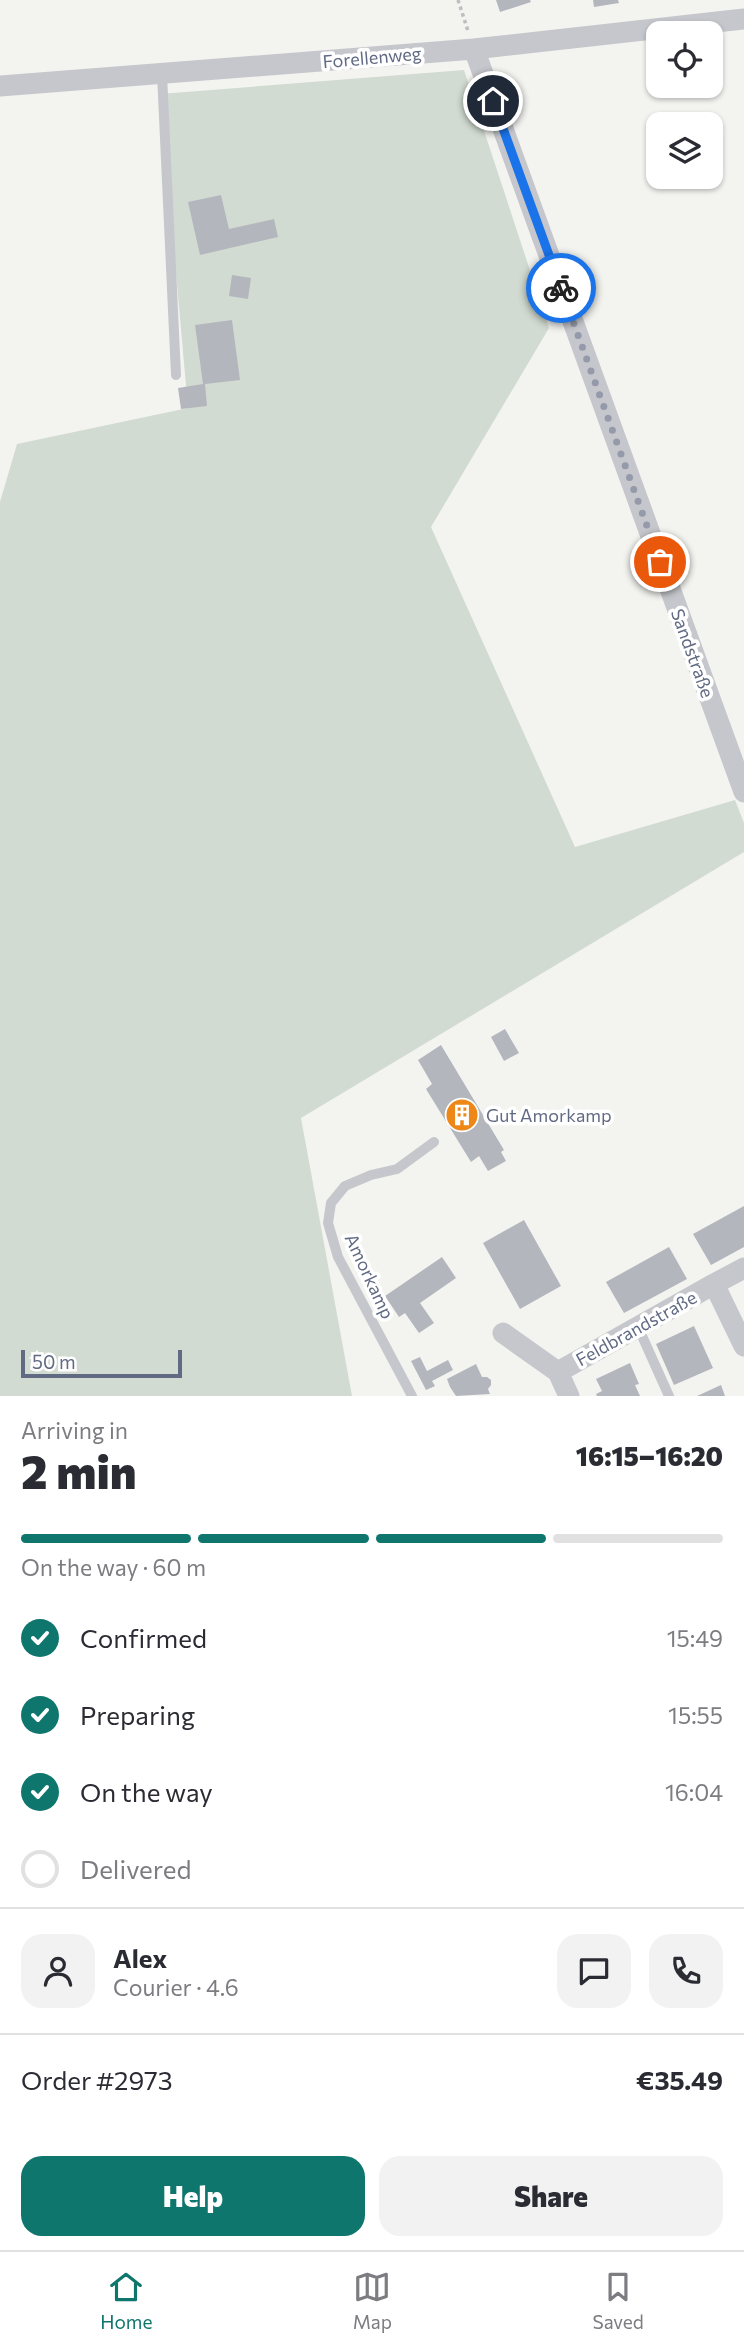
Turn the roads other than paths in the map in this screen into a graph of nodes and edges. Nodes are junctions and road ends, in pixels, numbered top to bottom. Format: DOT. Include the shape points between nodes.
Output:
graph roads {
  1 [pos="744,19"];
  2 [pos="474,49"];
  3 [pos="162,74"];
  4 [pos="0,86"];
  5 [pos="176,375"];
  6 [pos="744,792"];
  7 [pos="435,1142"];
  8 [pos="744,1268"];
  9 [pos="715,1284"];
  10 [pos="638,1327"];
  11 [pos="503,1333"];
  12 [pos="744,1346"];
  13 [pos="558,1372"];
  14 [pos="412,1396"];
  15 [pos="569,1396"];
  16 [pos="669,1396"];
  1 -- 2 [label="street, Forellenweg"];
  2 -- 3 [label="street, Forellenweg"];
  2 -- 6 [label="street, Sandstraße"];
  3 -- 4 [label="street, Forellenweg"];
  3 -- 5 [label="lane"];
  7 -- 14 [label="lane, Amorkamp" via="397,1169 345,1186 331,1203 328,1223 338,1257"];
  8 -- 9 [label="street, Feldbrandstraße"];
  9 -- 10 [label="street, Feldbrandstraße"];
  9 -- 12 [label="street, Feldbrandstraße"];
  10 -- 13 [label="street, Feldbrandstraße"];
  10 -- 16 [label="lane"];
  11 -- 13 [label="street, Feldbrandstraße"];
  13 -- 15 [label="street, Feldbrandstraße"];
}
